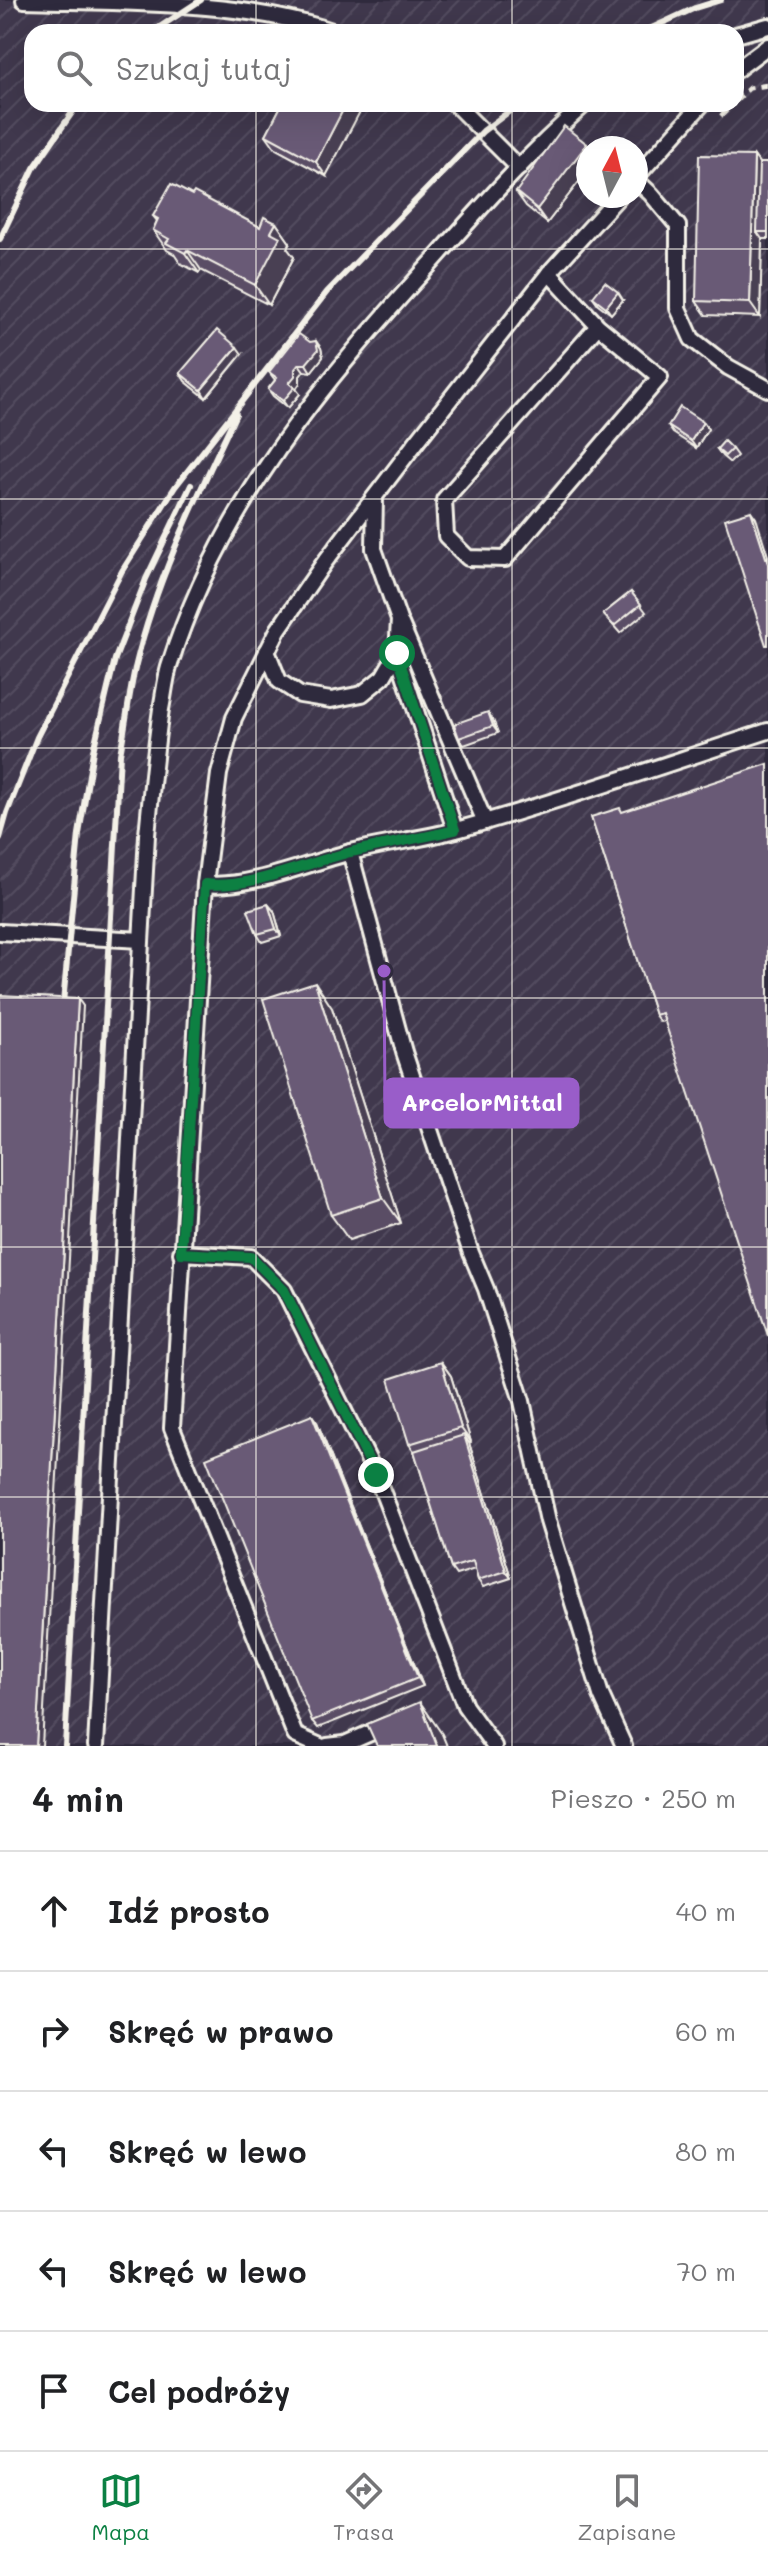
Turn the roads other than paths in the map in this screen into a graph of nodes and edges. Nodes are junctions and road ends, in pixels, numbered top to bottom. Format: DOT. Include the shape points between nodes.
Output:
graph roads {
  1 [pos="24,0"];
  2 [pos="313,24"];
  3 [pos="768,26"];
  4 [pos="744,33"];
  5 [pos="768,46"];
  6 [pos="744,64"];
  7 [pos="463,112"];
  8 [pos="576,112"];
  9 [pos="695,112"];
  10 [pos="648,165"];
  11 [pos="519,168"];
  12 [pos="648,191"];
  13 [pos="608,208"];
  14 [pos="549,273"];
  15 [pos="598,326"];
  16 [pos="768,389"];
  17 [pos="375,495"];
  18 [pos="399,620"];
  19 [pos="267,651"];
  20 [pos="397,653"];
  21 [pos="768,731"];
  22 [pos="485,822"];
  23 [pos="455,830"];
  24 [pos="350,852"];
  25 [pos="205,884"];
  26 [pos="0,932"];
  27 [pos="141,940"];
  28 [pos="181,1253"];
  29 [pos="403,1718"];
  30 [pos="96,1746"];
  31 [pos="320,1746"];
  32 [pos="327,1746"];
  33 [pos="494,1746"];
  34 [pos="624,1746"];
  1 -- 2 [label="lane" via="247,10"];
  3 -- 4 [label="lane"];
  5 -- 6 [label="lane"];
  7 -- 11 [label="lane"];
  8 -- 11 [label="lane"];
  9 -- 10 [label="lane"];
  11 -- 27 [label="lane" via="320,390 272,455 213,559 168,671 148,821"];
  12 -- 16 [label="lane" via="678,226 678,308 692,339"];
  13 -- 14 [label="lane"];
  14 -- 15 [label="lane"];
  14 -- 17 [label="lane"];
  15 -- 15 [label="lane" via="660,377 505,559 468,558 446,536 444,500"];
  17 -- 18 [label="lane" via="374,549"];
  17 -- 19 [label="lane"];
  18 -- 20 [label="lane"];
  18 -- 22 [label="lane"];
  19 -- 20 [label="lane" via="279,681 300,695 331,700 362,694 383,677"];
  19 -- 25 [label="lane" via="234,718 219,774"];
  20 -- 23 [label="lane"];
  21 -- 22 [label="lane"];
  22 -- 23 [label="lane"];
  23 -- 24 [label="lane"];
  24 -- 25 [label="lane" via="246,881"];
  24 -- 34 [label="lane" via="404,1052 522,1401 548,1521 601,1695"];
  25 -- 28 [label="lane"];
  26 -- 27 [label="lane"];
  27 -- 30 [label="lane"];
  28 -- 31 [label="lane" via="172,1428 295,1735"];
  28 -- 33 [label="lane" via="251,1257 284,1290 376,1475 465,1706"];
  29 -- 32 [label="lane" via="345,1744"];
}
